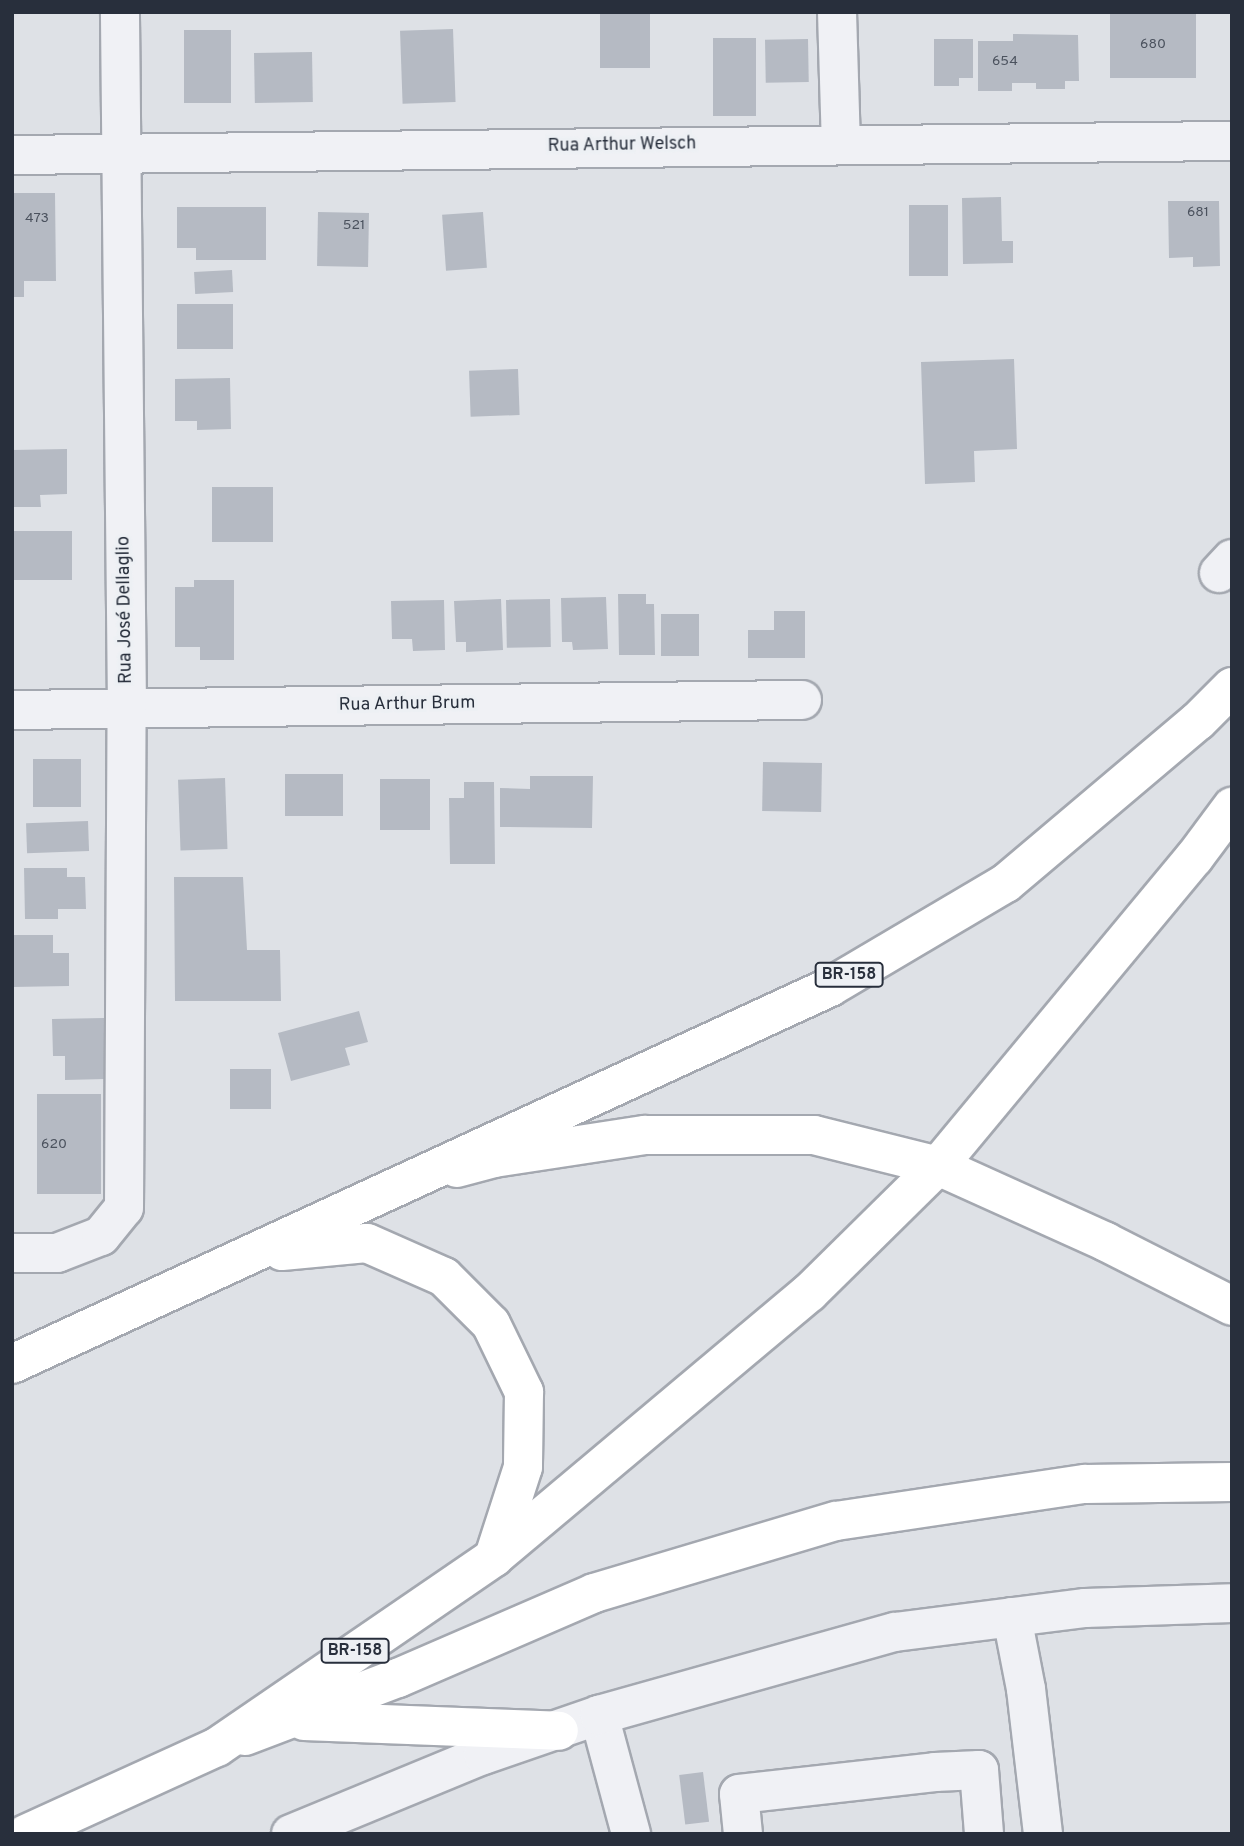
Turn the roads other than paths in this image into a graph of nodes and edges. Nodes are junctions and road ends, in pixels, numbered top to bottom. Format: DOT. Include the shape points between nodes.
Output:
graph roads {
  1 [pos="120,12"];
  2 [pos="837,12"];
  3 [pos="1232,141"];
  4 [pos="841,143"];
  5 [pos="120,152"];
  6 [pos="12,155"];
  7 [pos="1232,687"];
  8 [pos="802,701"];
  9 [pos="127,709"];
  10 [pos="12,710"];
  11 [pos="1232,807"];
  12 [pos="938,1166"];
  13 [pos="414,1179"];
  14 [pos="12,1253"];
  15 [pos="253,1254"];
  16 [pos="1232,1306"];
  17 [pos="12,1364"];
  18 [pos="1232,1482"];
  19 [pos="494,1557"];
  20 [pos="1232,1603"];
  21 [pos="1012,1617"];
  22 [pos="599,1715"];
  23 [pos="288,1720"];
  24 [pos="559,1731"];
  25 [pos="217,1747"];
  26 [pos="26,1834"];
  27 [pos="291,1834"];
  28 [pos="631,1834"];
  29 [pos="743,1834"];
  30 [pos="984,1834"];
  31 [pos="1043,1834"];
  1 -- 5 [label="street, Rua José Dellaglio"];
  2 -- 4 [label="street"];
  3 -- 4 [label="street, Rua Arthur Welsch"];
  4 -- 5 [label="street, Rua Arthur Welsch"];
  5 -- 6 [label="street, Rua Arthur Welsch"];
  5 -- 9 [label="street, Rua José Dellaglio"];
  7 -- 13 [label="main road, BR-158" via="1006,883 830,987"];
  8 -- 9 [label="street, Rua Arthur Brum"];
  9 -- 10 [label="street, Rua Arthur Brum"];
  9 -- 14 [label="street, Rua José Dellaglio" via="124,1208 101,1236 57,1253"];
  11 -- 12 [label="main road, BR-158"];
  12 -- 13 [label="main road" via="814,1135 645,1135 494,1158"];
  12 -- 16 [label="main road" via="1106,1242"];
  12 -- 19 [label="main road, BR-158" via="809,1293"];
  13 -- 15 [label="main road, BR-158"];
  15 -- 17 [label="main road, BR-158"];
  15 -- 19 [label="main road" via="367,1243 444,1277 491,1324 524,1392 523,1467"];
  18 -- 23 [label="main road" via="1086,1484 836,1521 594,1593"];
  19 -- 25 [label="main road, BR-158"];
  20 -- 21 [label="street" via="1086,1608"];
  21 -- 22 [label="street" via="895,1632"];
  21 -- 31 [label="street" via="1026,1689"];
  22 -- 24 [label="street"];
  22 -- 28 [label="street"];
  23 -- 24 [label="main road"];
  23 -- 25 [label="main road"];
  24 -- 27 [label="street" via="484,1755"];
  25 -- 26 [label="main road, BR-158"];
  29 -- 30 [label="street" via="739,1794 979,1770"];
}
